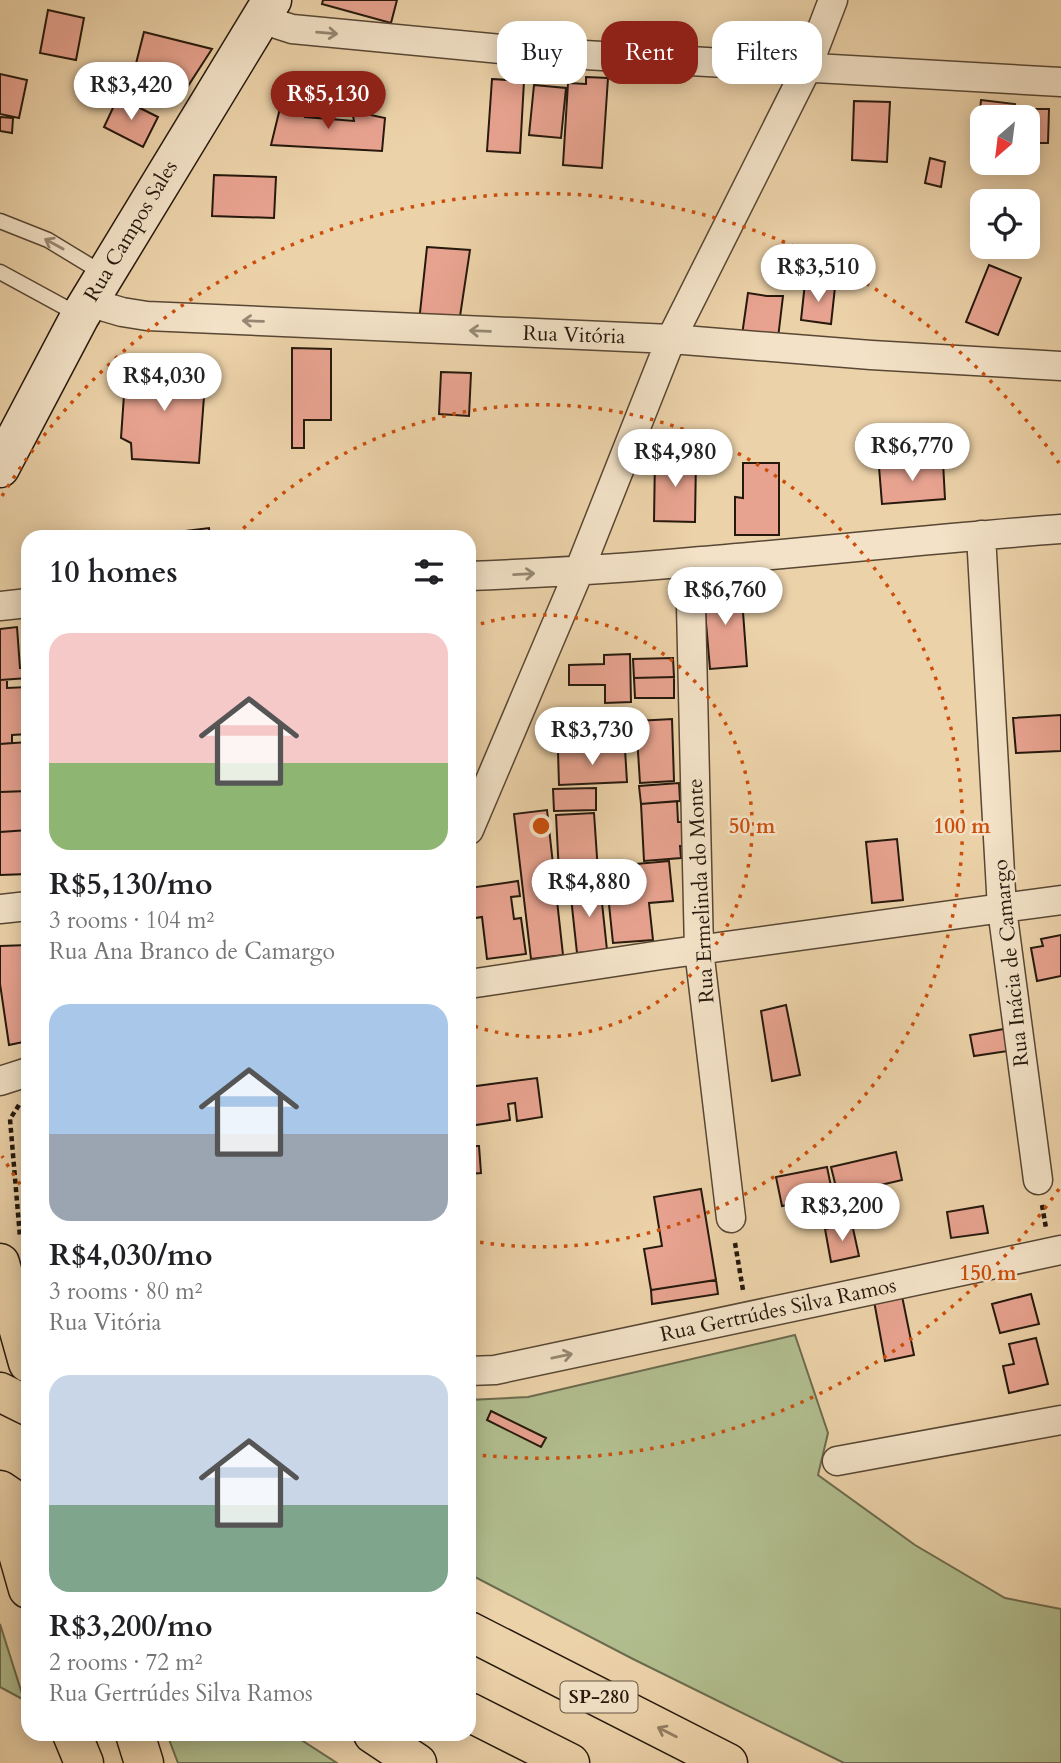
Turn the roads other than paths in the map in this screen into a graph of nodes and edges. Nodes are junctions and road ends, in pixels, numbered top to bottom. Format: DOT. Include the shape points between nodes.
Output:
graph roads {
  1 [pos="833,0"];
  2 [pos="266,9"];
  3 [pos="822,29"];
  4 [pos="712,62"];
  5 [pos="822,69"];
  6 [pos="1061,82"];
  7 [pos="799,84"];
  8 [pos="0,221"];
  9 [pos="0,272"];
  10 [pos="91,298"];
  11 [pos="671,339"];
  12 [pos="1061,366"];
  13 [pos="0,468"];
  14 [pos="1061,529"];
  15 [pos="981,535"];
  16 [pos="690,563"];
  17 [pos="579,571"];
  18 [pos="476,576"];
  19 [pos="21,604"];
  20 [pos="0,606"];
  21 [pos="476,814"];
  22 [pos="1061,900"];
  23 [pos="21,907"];
  24 [pos="0,909"];
  25 [pos="1002,909"];
  26 [pos="699,950"];
  27 [pos="476,983"];
  28 [pos="21,1074"];
  29 [pos="0,1081"];
  30 [pos="1038,1180"];
  31 [pos="731,1218"];
  32 [pos="1056,1251"];
  33 [pos="7,1257"];
  34 [pos="21,1328"];
  35 [pos="482,1370"];
  36 [pos="0,1392"];
  37 [pos="21,1402"];
  38 [pos="1061,1420"];
  39 [pos="837,1461"];
  40 [pos="0,1471"];
  41 [pos="21,1482"];
  42 [pos="0,1491"];
  43 [pos="21,1504"];
  44 [pos="21,1564"];
  45 [pos="476,1635"];
  46 [pos="476,1716"];
  47 [pos="75,1741"];
  48 [pos="137,1741"];
  49 [pos="384,1741"];
  50 [pos="84,1763"];
  51 [pos="144,1763"];
  52 [pos="417,1763"];
  53 [pos="570,1763"];
  54 [pos="728,1763"];
  1 -- 3 [label="street"];
  2 -- 4 [label="street, one-way" via="292,29 532,52"];
  2 -- 10 [label="street, Rua Campos Sales"];
  5 -- 6 [label="street"];
  7 -- 11 [label="street"];
  10 -- 8 [label="lane, one-way" via="48,240"];
  9 -- 10 [label="lane"];
  11 -- 10 [label="street, Rua Vitória, one-way" via="147,316 122,312"];
  10 -- 13 [label="street, Rua Campos Sales"];
  11 -- 12 [label="street, Rua Vitória"];
  11 -- 17 [label="street"];
  14 -- 15 [label="street"];
  15 -- 16 [label="street"];
  15 -- 25 [label="street, Rua Inácia de Camargo"];
  16 -- 17 [label="street"];
  16 -- 26 [label="street, Rua Ermelinda do Monte"];
  18 -- 17 [label="street, one-way"];
  17 -- 21 [label="street"];
  19 -- 20 [label="street"];
  22 -- 25 [label="street"];
  23 -- 24 [label="street"];
  25 -- 26 [label="street"];
  25 -- 30 [label="street, Rua Inácia de Camargo"];
  26 -- 27 [label="street"];
  26 -- 31 [label="street, Rua Ermelinda do Monte"];
  28 -- 29 [label="street"];
  35 -- 32 [label="street, Rua Gertrúdes Silva Ramos, one-way"];
  33 -- 34 [label="main road"];
  36 -- 37 [label="main road"];
  38 -- 39 [label="street"];
  40 -- 41 [label="main road"];
  42 -- 43 [label="main road"];
  42 -- 44 [label="main road"];
  54 -- 45 [label="main road, SP-280, one-way"];
  46 -- 53 [label="main road"];
  47 -- 50 [label="main road"];
  48 -- 51 [label="main road"];
  49 -- 52 [label="main road"];
}
